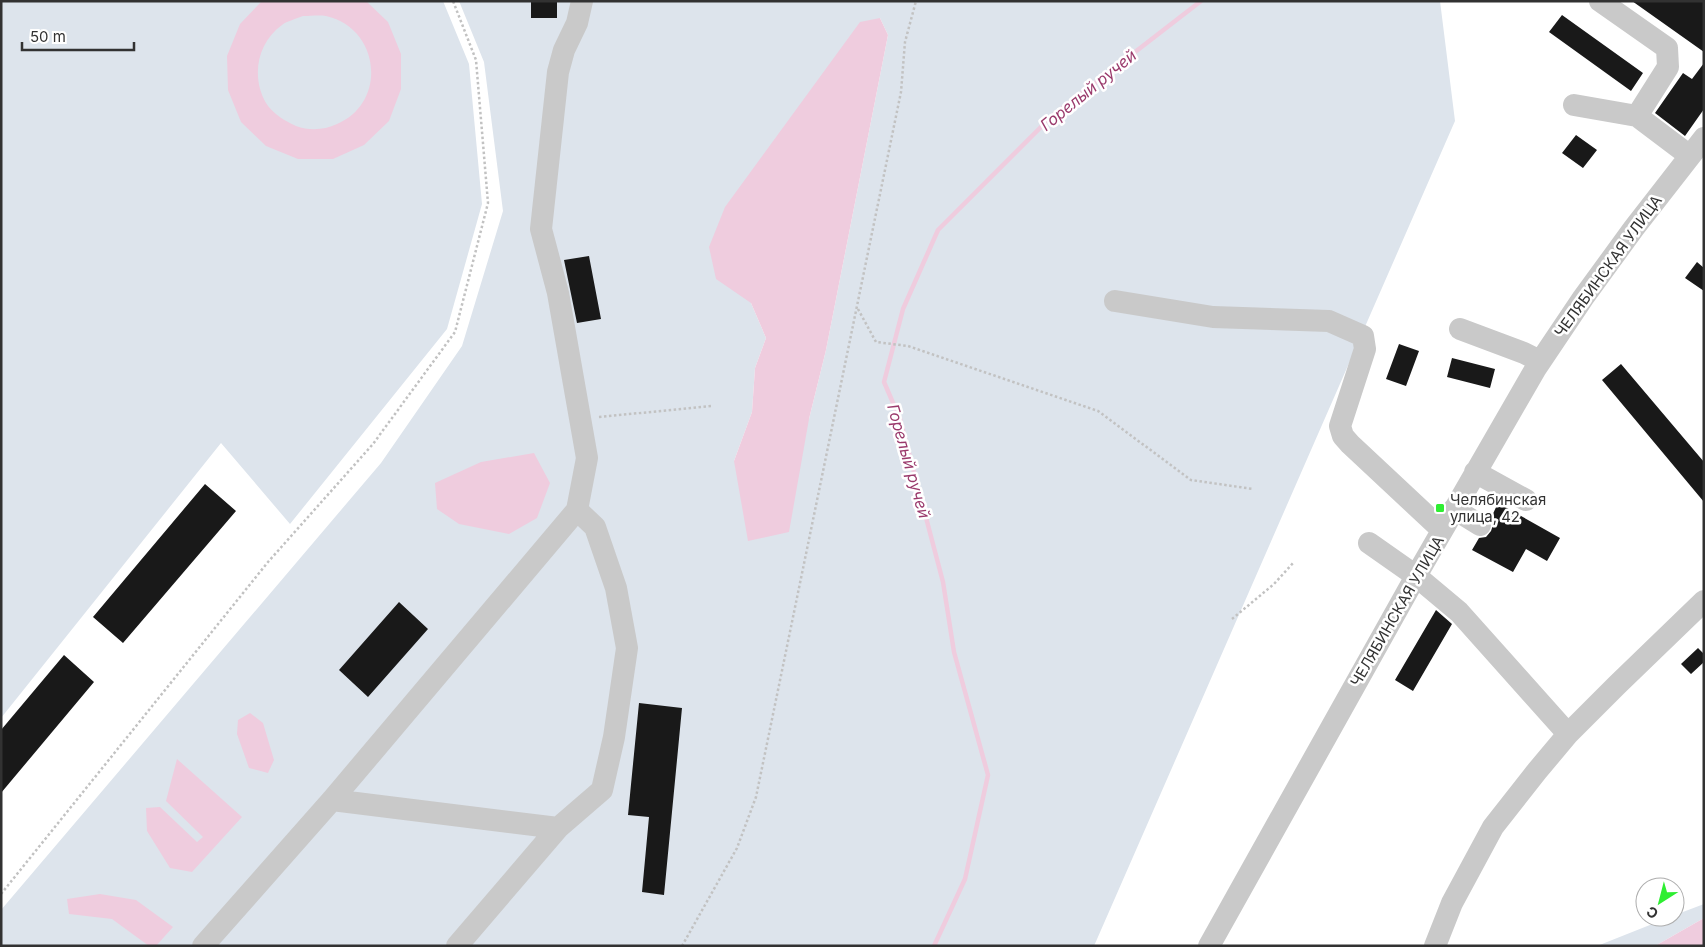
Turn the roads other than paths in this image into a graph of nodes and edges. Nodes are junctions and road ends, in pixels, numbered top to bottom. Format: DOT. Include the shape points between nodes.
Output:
graph roads {
  1 [pos="582,1"];
  2 [pos="1600,1"];
  3 [pos="1574,104"];
  4 [pos="1637,116"];
  5 [pos="1697,147"];
  6 [pos="1115,301"];
  7 [pos="1460,329"];
  8 [pos="1540,362"];
  9 [pos="1476,472"];
  10 [pos="1526,500"];
  11 [pos="1454,509"];
  12 [pos="577,510"];
  13 [pos="1480,525"];
  14 [pos="1442,530"];
  15 [pos="1369,543"];
  16 [pos="1416,576"];
  17 [pos="1704,601"];
  18 [pos="1568,734"];
  19 [pos="332,800"];
  20 [pos="558,828"];
  21 [pos="203,946"];
  22 [pos="457,946"];
  23 [pos="1209,946"];
  24 [pos="1434,946"];
  1 -- 12 [label="street" via="577,24 564,50 558,72 541,229 558,292 587,458"];
  2 -- 4 [label="street" via="1667,48 1668,67"];
  3 -- 4 [label="street"];
  4 -- 5 [label="street"];
  5 -- 8 [label="street, ЧЕЛЯБИНСКАЯ УЛИЦА" via="1583,298"];
  6 -- 14 [label="street" via="1213,317 1329,321 1363,336 1365,348 1340,426 1343,436"];
  7 -- 8 [label="street"];
  8 -- 9 [label="street, ЧЕЛЯБИНСКАЯ УЛИЦА"];
  9 -- 10 [label="street"];
  9 -- 11 [label="street, ЧЕЛЯБИНСКАЯ УЛИЦА"];
  11 -- 13 [label="street"];
  11 -- 14 [label="street, ЧЕЛЯБИНСКАЯ УЛИЦА"];
  12 -- 19 [label="street"];
  12 -- 20 [label="street" via="596,527 616,588 628,648 602,790"];
  14 -- 16 [label="street, ЧЕЛЯБИНСКАЯ УЛИЦА"];
  15 -- 16 [label="street"];
  16 -- 18 [label="street" via="1459,612"];
  16 -- 23 [label="street, ЧЕЛЯБИНСКАЯ УЛИЦА"];
  17 -- 18 [label="street"];
  18 -- 24 [label="street" via="1493,827 1452,903"];
  19 -- 20 [label="street"];
  19 -- 21 [label="street"];
  20 -- 22 [label="street"];
}
